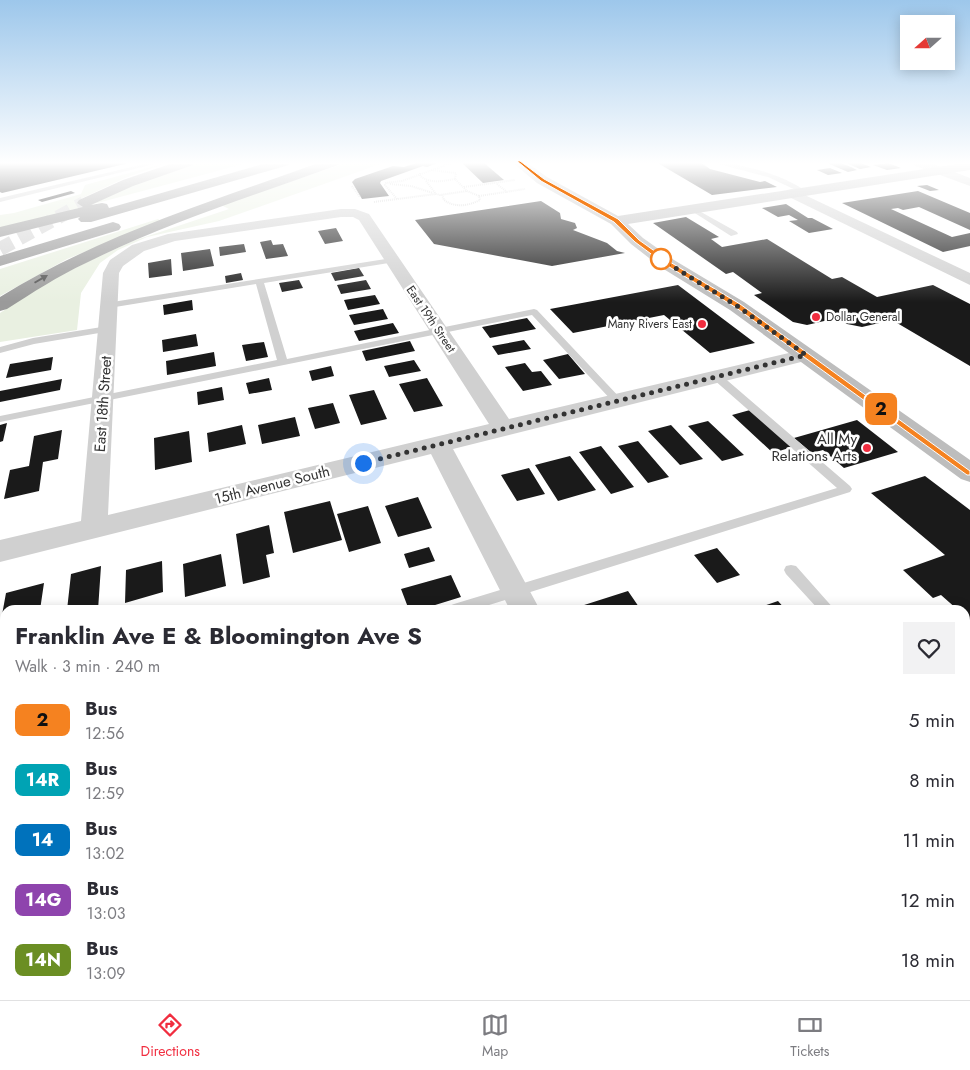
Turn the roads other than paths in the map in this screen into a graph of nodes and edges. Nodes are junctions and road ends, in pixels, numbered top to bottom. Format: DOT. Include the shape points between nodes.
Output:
graph roads {
  1 [pos="94,209"];
  2 [pos="122,209"];
  3 [pos="169,209"];
  4 [pos="202,209"];
  5 [pos="358,209"];
  6 [pos="361,209"];
  7 [pos="599,209"];
  8 [pos="608,209"];
  9 [pos="692,209"];
  10 [pos="830,209"];
  11 [pos="622,220"];
  12 [pos="0,232"];
  13 [pos="734,234"];
  14 [pos="0,244"];
  15 [pos="392,260"];
  16 [pos="0,262"];
  17 [pos="970,263"];
  18 [pos="946,268"];
  19 [pos="110,279"];
  20 [pos="970,280"];
  21 [pos="259,281"];
  22 [pos="0,305"];
  23 [pos="109,305"];
  24 [pos="108,329"];
  25 [pos="440,332"];
  26 [pos="0,350"];
  27 [pos="806,355"];
  28 [pos="283,363"];
  29 [pos="717,376"];
  30 [pos="104,398"];
  31 [pos="618,401"];
  32 [pos="0,419"];
  33 [pos="504,428"];
  34 [pos="438,444"];
  35 [pos="970,473"];
  36 [pos="94,528"];
  37 [pos="0,551"];
  38 [pos="791,570"];
  39 [pos="520,600"];
  40 [pos="487,605"];
  41 [pos="823,605"];
  1 -- 12 [label="highway"];
  2 -- 14 [label="highway"];
  3 -- 16 [label="highway"];
  22 -- 4 [label="highway, one-way" via="67,264 114,242"];
  5 -- 19 [label="street, East 19th Street" via="164,239 126,256 110,272"];
  6 -- 15 [label="street, East 19th Street"];
  7 -- 11 [label="main road"];
  8 -- 11 [label="main road"];
  9 -- 11 [label="main road"];
  9 -- 13 [label="lane"];
  10 -- 18 [label="street"];
  11 -- 27 [label="main road" via="637,241 668,264 737,306"];
  15 -- 21 [label="lane"];
  15 -- 25 [label="street, East 19th Street"];
  17 -- 18 [label="street"];
  18 -- 20 [label="street"];
  19 -- 23 [label="street, East 18th Street"];
  21 -- 23 [label="lane"];
  21 -- 28 [label="lane"];
  23 -- 24 [label="street, East 18th Street"];
  24 -- 26 [label="lane" via="33,341"];
  24 -- 30 [label="street, East 18th Street"];
  25 -- 28 [label="lane"];
  25 -- 31 [label="lane" via="534,312"];
  25 -- 33 [label="street, East 19th Street"];
  27 -- 29 [label="street, 15th Avenue South"];
  27 -- 35 [label="main road"];
  28 -- 30 [label="lane"];
  29 -- 31 [label="street, 15th Avenue South"];
  29 -- 39 [label="lane" via="846,489"];
  30 -- 32 [label="lane"];
  30 -- 36 [label="street, East 18th Street"];
  31 -- 33 [label="street, 15th Avenue South"];
  33 -- 34 [label="street, 15th Avenue South"];
  34 -- 36 [label="street, 15th Avenue South"];
  34 -- 39 [label="street"];
  36 -- 37 [label="street, 15th Avenue South"];
  38 -- 41 [label="lane"];
  39 -- 40 [label="lane"];
}
